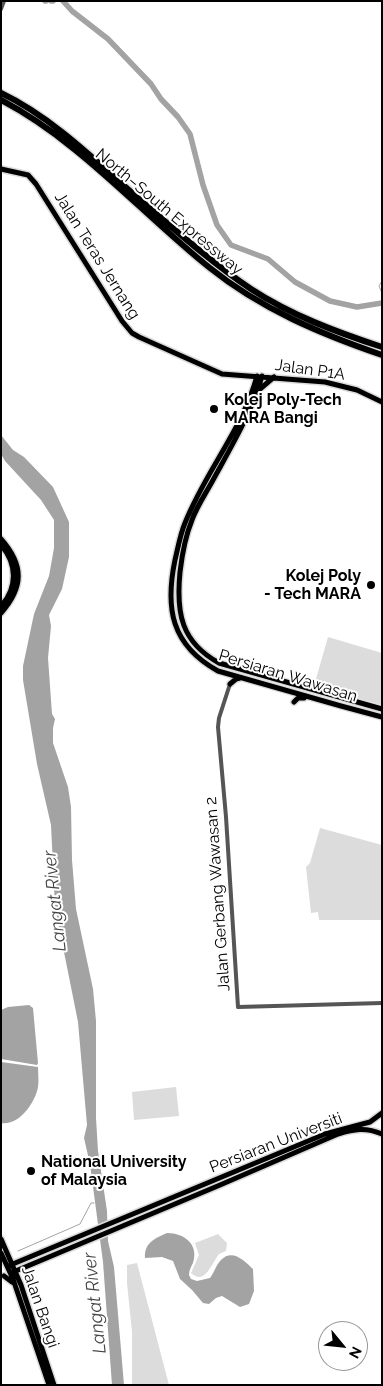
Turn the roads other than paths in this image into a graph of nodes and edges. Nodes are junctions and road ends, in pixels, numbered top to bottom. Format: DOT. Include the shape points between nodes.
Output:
graph roads {
  1 [pos="4,1"];
  2 [pos="1,9"];
  3 [pos="1,93"];
  4 [pos="1,100"];
  5 [pos="1,169"];
  6 [pos="382,347"];
  7 [pos="382,355"];
  8 [pos="238,375"];
  9 [pos="259,376"];
  10 [pos="274,377"];
  11 [pos="255,390"];
  12 [pos="382,402"];
  13 [pos="229,438"];
  14 [pos="229,450"];
  15 [pos="220,456"];
  16 [pos="203,498"];
  17 [pos="192,506"];
  18 [pos="194,515"];
  19 [pos="1,539"];
  20 [pos="1,545"];
  21 [pos="178,589"];
  22 [pos="170,596"];
  23 [pos="178,603"];
  24 [pos="1,606"];
  25 [pos="1,613"];
  26 [pos="236,669"];
  27 [pos="232,681"];
  28 [pos="309,698"];
  29 [pos="294,702"];
  30 [pos="382,709"];
  31 [pos="382,716"];
  32 [pos="382,1003"];
  33 [pos="382,1108"];
  34 [pos="382,1113"];
  35 [pos="382,1136"];
  36 [pos="325,1137"];
  37 [pos="1,1239"];
  38 [pos="1,1253"];
  39 [pos="6,1257"];
  40 [pos="24,1259"];
  41 [pos="7,1266"];
  42 [pos="28,1266"];
  43 [pos="13,1272"];
  44 [pos="4,1276"];
  45 [pos="18,1278"];
  46 [pos="14,1284"];
  47 [pos="49,1385"];
  48 [pos="54,1385"];
  1 -- 2 [label="street"];
  3 -- 6 [label="highway, North–South Expressway" via="75,142 200,251 252,290 303,317"];
  4 -- 7 [label="highway, North–South Expressway" via="60,140 190,252 241,290 304,324"];
  5 -- 8 [label="main road, Jalan Teras Jernang" via="28,175 36,184 132,333 214,371"];
  8 -- 9 [label="main road, Jalan Teras Jernang"];
  8 -- 11 [label="main road" via="250,379"];
  9 -- 10 [label="main road, Jalan P1A"];
  9 -- 11 [label="main road, Persiaran Wawasan"];
  10 -- 11 [label="main road"];
  10 -- 12 [label="main road, Jalan P1A" via="344,386"];
  11 -- 13 [label="main road, Persiaran Wawasan"];
  11 -- 14 [label="main road, Persiaran Wawasan"];
  13 -- 14 [label="main road"];
  13 -- 15 [label="main road, Persiaran Wawasan"];
  14 -- 15 [label="main road"];
  14 -- 16 [label="main road, Persiaran Wawasan"];
  15 -- 17 [label="main road, Persiaran Wawasan"];
  16 -- 17 [label="main road"];
  16 -- 18 [label="main road, Persiaran Wawasan"];
  17 -- 18 [label="main road"];
  17 -- 22 [label="main road, Persiaran Wawasan" via="177,550"];
  18 -- 21 [label="main road, Persiaran Wawasan" via="185,540"];
  19 -- 25 [label="main road" via="16,560 19,581 12,600"];
  20 -- 24 [label="main road" via="12,561 14,571 11,590"];
  21 -- 22 [label="main road"];
  21 -- 23 [label="main road, Persiaran Wawasan"];
  22 -- 23 [label="main road"];
  22 -- 27 [label="main road, Persiaran Wawasan" via="174,620 185,644 207,665 226,674"];
  23 -- 26 [label="main road, Persiaran Wawasan" via="184,628 198,648 208,657"];
  26 -- 27 [label="street, Jalan Gerbang Wawasan 2"];
  26 -- 30 [label="main road, Persiaran Wawasan"];
  27 -- 28 [label="main road, Persiaran Wawasan" via="241,678"];
  27 -- 32 [label="street, Jalan Gerbang Wawasan 2" via="218,727 238,1007"];
  28 -- 29 [label="main road" via="298,698"];
  28 -- 31 [label="main road, Persiaran Wawasan"];
  33 -- 36 [label="main road" via="373,1116 340,1126"];
  34 -- 36 [label="main road, Persiaran Universiti" via="370,1122"];
  35 -- 36 [label="main road, Persiaran Universiti" via="363,1129"];
  36 -- 40 [label="main road, Persiaran Universiti"];
  36 -- 42 [label="main road, Persiaran Universiti"];
  37 -- 39 [label="main road, Jalan Bangi"];
  38 -- 39 [label="main road, Jalan Bangi"];
  39 -- 40 [label="main road"];
  39 -- 41 [label="main road, Jalan Bangi"];
  39 -- 41 [label="main road"];
  40 -- 41 [label="main road, Persiaran Universiti"];
  41 -- 43 [label="main road, Jalan Bangi"];
  42 -- 43 [label="main road, Persiaran Universiti"];
  42 -- 45 [label="main road"];
  43 -- 45 [label="main road, Jalan Bangi"];
  43 -- 46 [label="main road, Jalan Bangi"];
  44 -- 46 [label="main road"];
  45 -- 48 [label="main road, Jalan Bangi"];
  46 -- 47 [label="main road, Jalan Bangi"];
}
